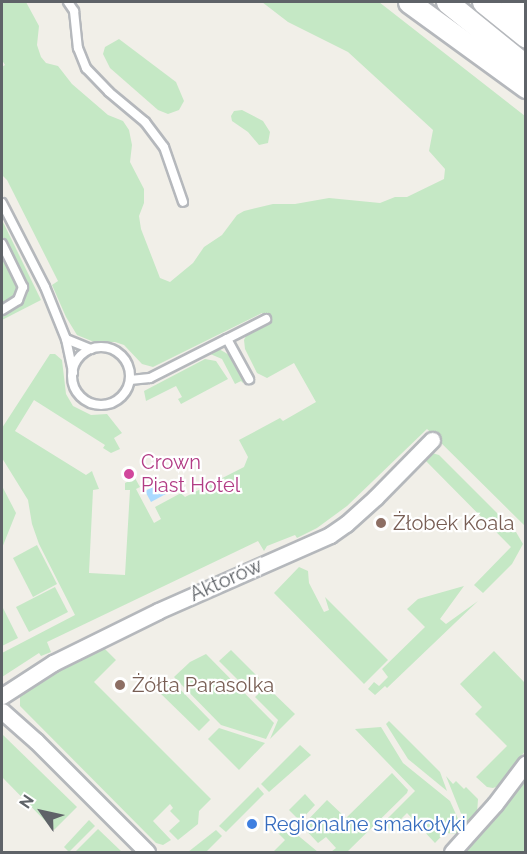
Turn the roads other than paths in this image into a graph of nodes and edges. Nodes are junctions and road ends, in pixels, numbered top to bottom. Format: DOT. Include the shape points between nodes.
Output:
graph roads {
  1 [pos="68,2"];
  2 [pos="410,2"];
  3 [pos="447,2"];
  4 [pos="483,2"];
  5 [pos="512,2"];
  6 [pos="525,15"];
  7 [pos="525,37"];
  8 [pos="525,66"];
  9 [pos="525,87"];
  10 [pos="183,202"];
  11 [pos="2,203"];
  12 [pos="2,244"];
  13 [pos="2,310"];
  14 [pos="266,319"];
  15 [pos="66,339"];
  16 [pos="227,339"];
  17 [pos="91,349"];
  18 [pos="73,372"];
  19 [pos="249,379"];
  20 [pos="130,380"];
  21 [pos="432,440"];
  22 [pos="2,696"];
  23 [pos="2,711"];
  24 [pos="525,763"];
  25 [pos="147,852"];
  26 [pos="452,852"];
  1 -- 10 [label="lane" via="74,11 78,48 86,68 145,122 164,147"];
  2 -- 9 [label="main road"];
  3 -- 8 [label="main road"];
  4 -- 7 [label="main road"];
  5 -- 6 [label="main road"];
  11 -- 15 [label="lane" via="45,287"];
  12 -- 13 [label="lane" via="23,287 18,300"];
  14 -- 16 [label="lane"];
  15 -- 17 [label="lane"];
  15 -- 18 [label="lane"];
  16 -- 19 [label="lane"];
  16 -- 20 [label="lane" via="150,378"];
  17 -- 18 [label="lane" via="78,358"];
  17 -- 20 [label="lane" via="100,347 119,353 126,361"];
  18 -- 20 [label="lane" via="76,390 89,403 97,405 115,402"];
  21 -- 22 [label="street, Aktorów" via="376,497 330,535 256,565 103,638 53,663"];
  23 -- 25 [label="street"];
  24 -- 26 [label="street"];
}
